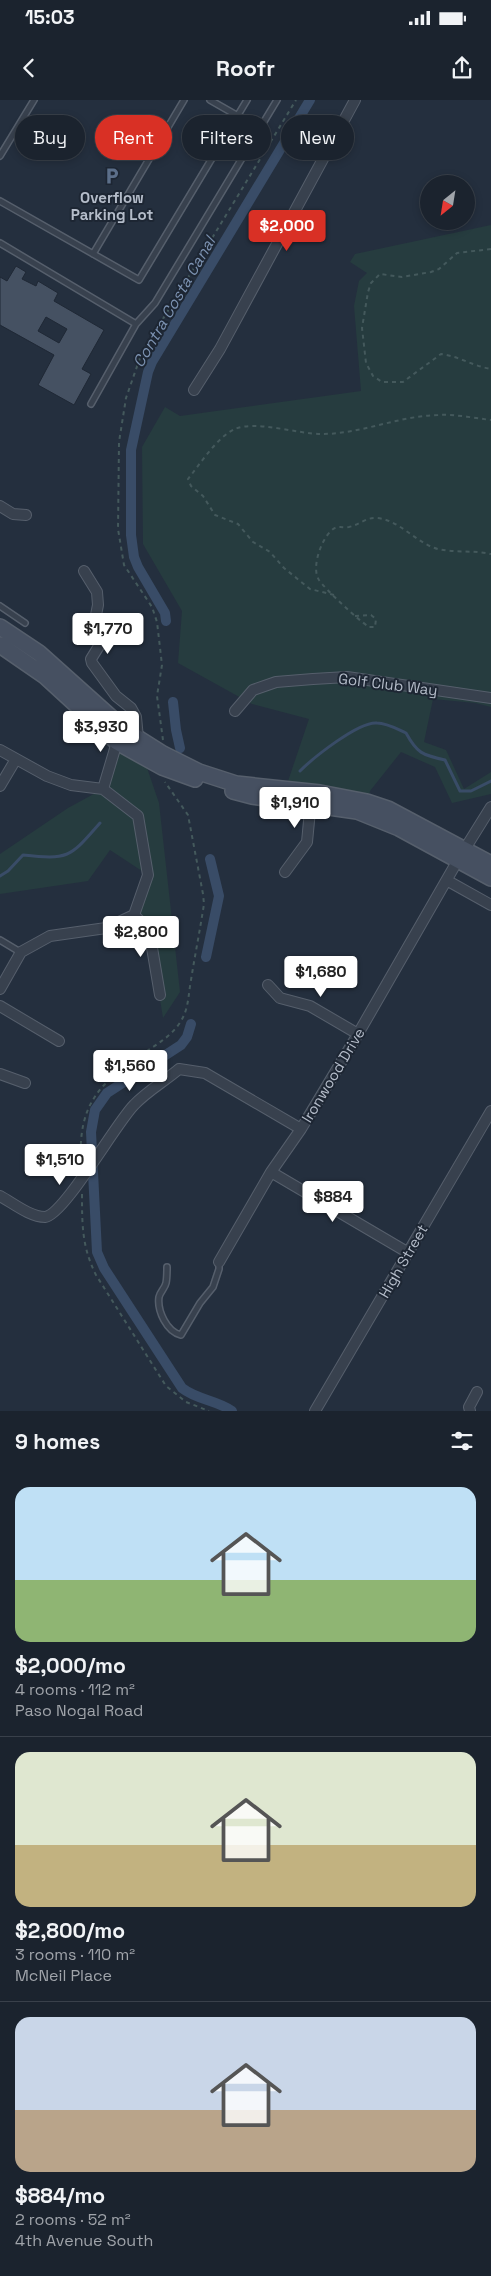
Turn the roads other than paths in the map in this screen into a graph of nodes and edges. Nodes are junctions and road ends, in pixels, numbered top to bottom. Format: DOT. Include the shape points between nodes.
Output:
graph roads {
  1 [pos="34,100"];
  2 [pos="184,100"];
  3 [pos="210,100"];
  4 [pos="247,100"];
  5 [pos="277,100"];
  6 [pos="355,100"];
  7 [pos="236,115"];
  8 [pos="239,115"];
  9 [pos="0,156"];
  10 [pos="211,160"];
  11 [pos="0,201"];
  12 [pos="0,244"];
  13 [pos="93,254"];
  14 [pos="136,324"];
  15 [pos="194,390"];
  16 [pos="91,404"];
  17 [pos="0,506"];
  18 [pos="26,516"];
  19 [pos="84,571"];
  20 [pos="0,606"];
  21 [pos="25,623"];
  22 [pos="0,627"];
  23 [pos="0,645"];
  24 [pos="491,698"];
  25 [pos="234,711"];
  26 [pos="127,737"];
  27 [pos="0,750"];
  28 [pos="16,758"];
  29 [pos="0,786"];
  30 [pos="103,788"];
  31 [pos="312,798"];
  32 [pos="491,807"];
  33 [pos="461,855"];
  34 [pos="491,864"];
  35 [pos="285,872"];
  36 [pos="491,878"];
  37 [pos="448,881"];
  38 [pos="491,905"];
  39 [pos="134,914"];
  40 [pos="0,940"];
  41 [pos="21,952"];
  42 [pos="268,985"];
  43 [pos="0,989"];
  44 [pos="160,994"];
  45 [pos="0,1006"];
  46 [pos="358,1034"];
  47 [pos="59,1041"];
  48 [pos="0,1074"];
  49 [pos="25,1082"];
  50 [pos="491,1111"];
  51 [pos="301,1128"];
  52 [pos="271,1172"];
  53 [pos="0,1196"];
  54 [pos="407,1252"];
  55 [pos="219,1262"];
  56 [pos="167,1267"];
  57 [pos="477,1392"];
  58 [pos="315,1411"];
  59 [pos="470,1411"];
  1 -- 9 [label="lane"];
  2 -- 13 [label="lane"];
  3 -- 7 [label="lane"];
  4 -- 8 [label="lane"];
  5 -- 14 [label="lane" via="155,303"];
  6 -- 15 [label="street" via="220,349"];
  10 -- 13 [label="lane" via="139,280"];
  11 -- 13 [label="lane"];
  12 -- 14 [label="lane"];
  14 -- 16 [label="lane"];
  17 -- 18 [label="street" via="13,514"];
  19 -- 26 [label="street" via="97,592 94,625 100,639 91,658 92,663 136,717"];
  20 -- 21 [label="lane"];
  22 -- 26 [label="street" via="39,653"];
  23 -- 26 [label="street"];
  24 -- 25 [label="street, Golf Club Way" via="347,677 313,678 276,682 253,690"];
  26 -- 30 [label="street"];
  26 -- 31 [label="street" via="199,772 236,784"];
  26 -- 31 [label="street" via="162,767 204,783 252,796"];
  27 -- 28 [label="street"];
  28 -- 29 [label="street"];
  28 -- 30 [label="street" via="46,776 71,785"];
  30 -- 39 [label="street" via="138,816 148,875"];
  31 -- 33 [label="street" via="351,797 388,809"];
  31 -- 35 [label="street" via="307,842"];
  32 -- 33 [label="street, Ironwood Drive"];
  33 -- 34 [label="street"];
  33 -- 36 [label="street"];
  33 -- 37 [label="street, Ironwood Drive"];
  37 -- 38 [label="street"];
  37 -- 46 [label="street, Ironwood Drive"];
  39 -- 41 [label="street" via="106,928 50,936"];
  39 -- 44 [label="street" via="149,930"];
  40 -- 41 [label="lane"];
  41 -- 43 [label="street"];
  42 -- 46 [label="street" via="280,998 310,1006"];
  45 -- 47 [label="street"];
  46 -- 51 [label="street, Ironwood Drive"];
  48 -- 49 [label="street"];
  50 -- 54 [label="street, High Street"];
  51 -- 52 [label="street, Ironwood Drive"];
  51 -- 53 [label="street" via="205,1073 179,1069 134,1104 56,1212 46,1217 35,1215"];
  52 -- 54 [label="street"];
  52 -- 55 [label="street, Ironwood Drive"];
  54 -- 58 [label="street, High Street"];
  55 -- 56 [label="lane" via="213,1287 181,1335 165,1323 160,1310 159,1297 166,1284"];
  57 -- 59 [label="street"];
}
